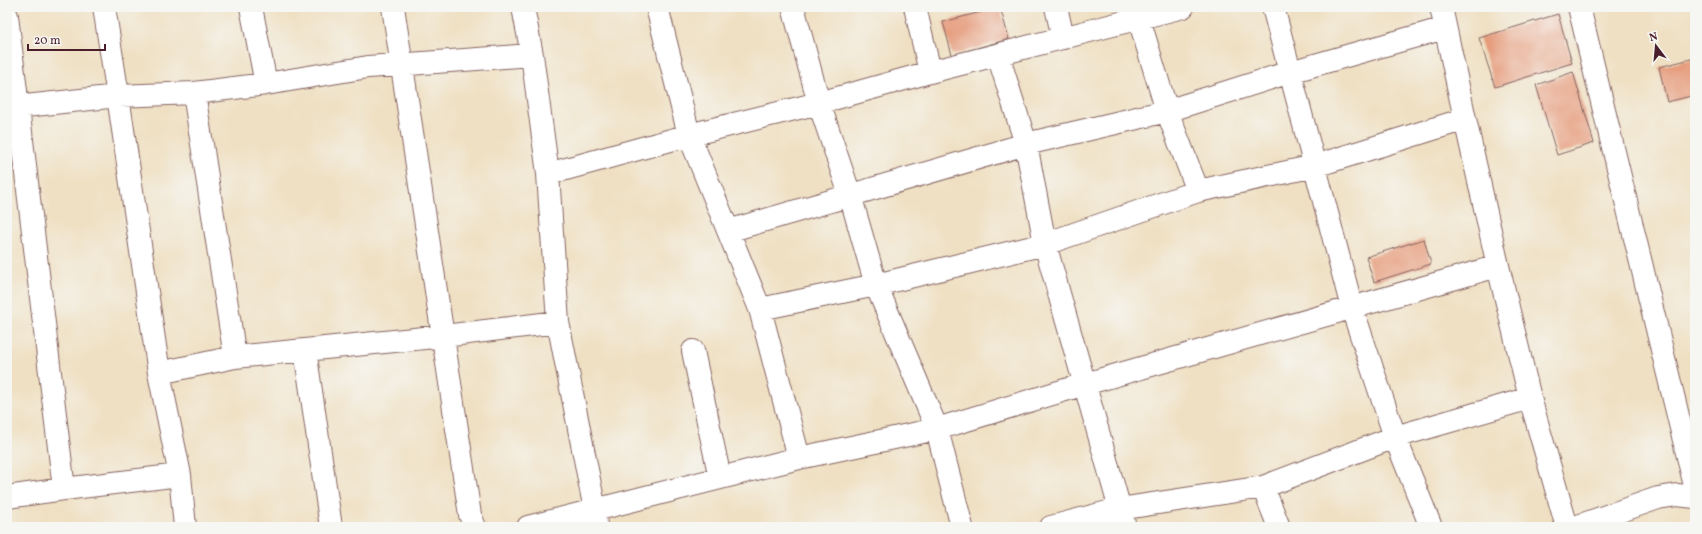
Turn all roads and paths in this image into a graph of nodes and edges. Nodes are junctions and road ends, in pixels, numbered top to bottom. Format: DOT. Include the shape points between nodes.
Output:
graph roads {
  1 [pos="104,7"];
  2 [pos="251,7"];
  3 [pos="393,7"];
  4 [pos="524,7"];
  5 [pos="657,7"];
  6 [pos="793,7"];
  7 [pos="915,7"];
  8 [pos="1056,7"];
  9 [pos="1273,7"];
  10 [pos="1580,7"];
  11 [pos="1177,8"];
  12 [pos="7,16"];
  13 [pos="1443,18"];
  14 [pos="1139,19"];
  15 [pos="1063,38"];
  16 [pos="532,55"];
  17 [pos="998,55"];
  18 [pos="402,65"];
  19 [pos="930,72"];
  20 [pos="1290,72"];
  21 [pos="266,84"];
  22 [pos="194,93"];
  23 [pos="118,96"];
  24 [pos="819,103"];
  25 [pos="13,107"];
  26 [pos="1167,111"];
  27 [pos="1465,119"];
  28 [pos="688,135"];
  29 [pos="1026,144"];
  30 [pos="1315,166"];
  31 [pos="548,174"];
  32 [pos="1198,191"];
  33 [pos="850,195"];
  34 [pos="728,231"];
  35 [pos="1045,244"];
  36 [pos="1498,266"];
  37 [pos="876,285"];
  38 [pos="1352,308"];
  39 [pos="760,309"];
  40 [pos="558,322"];
  41 [pos="444,336"];
  42 [pos="305,350"];
  43 [pos="692,351"];
  44 [pos="235,357"];
  45 [pos="160,373"];
  46 [pos="1085,384"];
  47 [pos="1530,398"];
  48 [pos="937,429"];
  49 [pos="1396,437"];
  50 [pos="799,458"];
  51 [pos="180,475"];
  52 [pos="720,478"];
  53 [pos="1695,486"];
  54 [pos="1263,487"];
  55 [pos="64,489"];
  56 [pos="7,497"];
  57 [pos="1695,497"];
  58 [pos="1122,518"];
  59 [pos="596,519"];
  60 [pos="185,527"];
  61 [pos="331,527"];
  62 [pos="476,527"];
  63 [pos="528,527"];
  64 [pos="962,527"];
  65 [pos="1051,527"];
  66 [pos="1279,527"];
  67 [pos="1431,527"];
  68 [pos="1568,527"];
  69 [pos="1575,527"];
  1 -- 23 [label="street"];
  2 -- 21 [label="street"];
  3 -- 18 [label="street"];
  4 -- 16 [label="street"];
  5 -- 28 [label="street"];
  6 -- 24 [label="street"];
  7 -- 19 [label="street"];
  8 -- 15 [label="street"];
  9 -- 20 [label="street"];
  10 -- 53 [label="street"];
  11 -- 14 [label="street"];
  12 -- 25 [label="street"];
  13 -- 20 [label="street"];
  13 -- 27 [label="street"];
  14 -- 15 [label="street"];
  14 -- 26 [label="street"];
  15 -- 17 [label="street"];
  16 -- 18 [label="street"];
  16 -- 31 [label="street"];
  17 -- 19 [label="street"];
  17 -- 29 [label="street"];
  18 -- 21 [label="street" via="368,67"];
  18 -- 41 [label="street"];
  19 -- 24 [label="street"];
  20 -- 26 [label="street"];
  20 -- 30 [label="street"];
  21 -- 22 [label="street"];
  22 -- 23 [label="street"];
  22 -- 44 [label="street"];
  23 -- 25 [label="street"];
  23 -- 45 [label="street"];
  24 -- 28 [label="street"];
  24 -- 33 [label="street"];
  25 -- 55 [label="street"];
  26 -- 29 [label="street"];
  26 -- 32 [label="street"];
  27 -- 30 [label="street"];
  27 -- 36 [label="street"];
  28 -- 31 [label="street"];
  28 -- 34 [label="street"];
  29 -- 33 [label="street"];
  29 -- 35 [label="street"];
  30 -- 32 [label="street"];
  30 -- 38 [label="street"];
  31 -- 40 [label="street"];
  32 -- 35 [label="street"];
  33 -- 34 [label="street"];
  33 -- 37 [label="street"];
  34 -- 39 [label="street"];
  35 -- 37 [label="street"];
  35 -- 46 [label="street"];
  36 -- 38 [label="street"];
  36 -- 47 [label="street"];
  37 -- 39 [label="street"];
  37 -- 48 [label="street"];
  38 -- 46 [label="street"];
  38 -- 49 [label="street"];
  39 -- 50 [label="street"];
  40 -- 41 [label="street"];
  40 -- 59 [label="street"];
  41 -- 42 [label="street"];
  41 -- 62 [label="street" via="470,515"];
  42 -- 44 [label="street"];
  42 -- 61 [label="street"];
  43 -- 52 [label="street"];
  44 -- 45 [label="street"];
  45 -- 51 [label="street"];
  46 -- 48 [label="street"];
  46 -- 58 [label="street"];
  47 -- 49 [label="street"];
  47 -- 68 [label="street"];
  48 -- 50 [label="street"];
  48 -- 64 [label="street"];
  49 -- 54 [label="street"];
  49 -- 67 [label="street"];
  50 -- 52 [label="street"];
  51 -- 55 [label="street"];
  51 -- 60 [label="street"];
  52 -- 59 [label="street"];
  54 -- 58 [label="street"];
  54 -- 66 [label="street"];
  55 -- 56 [label="street"];
  57 -- 69 [label="street" via="1677,495 1658,498"];
  58 -- 65 [label="street"];
  59 -- 63 [label="street"];
}
